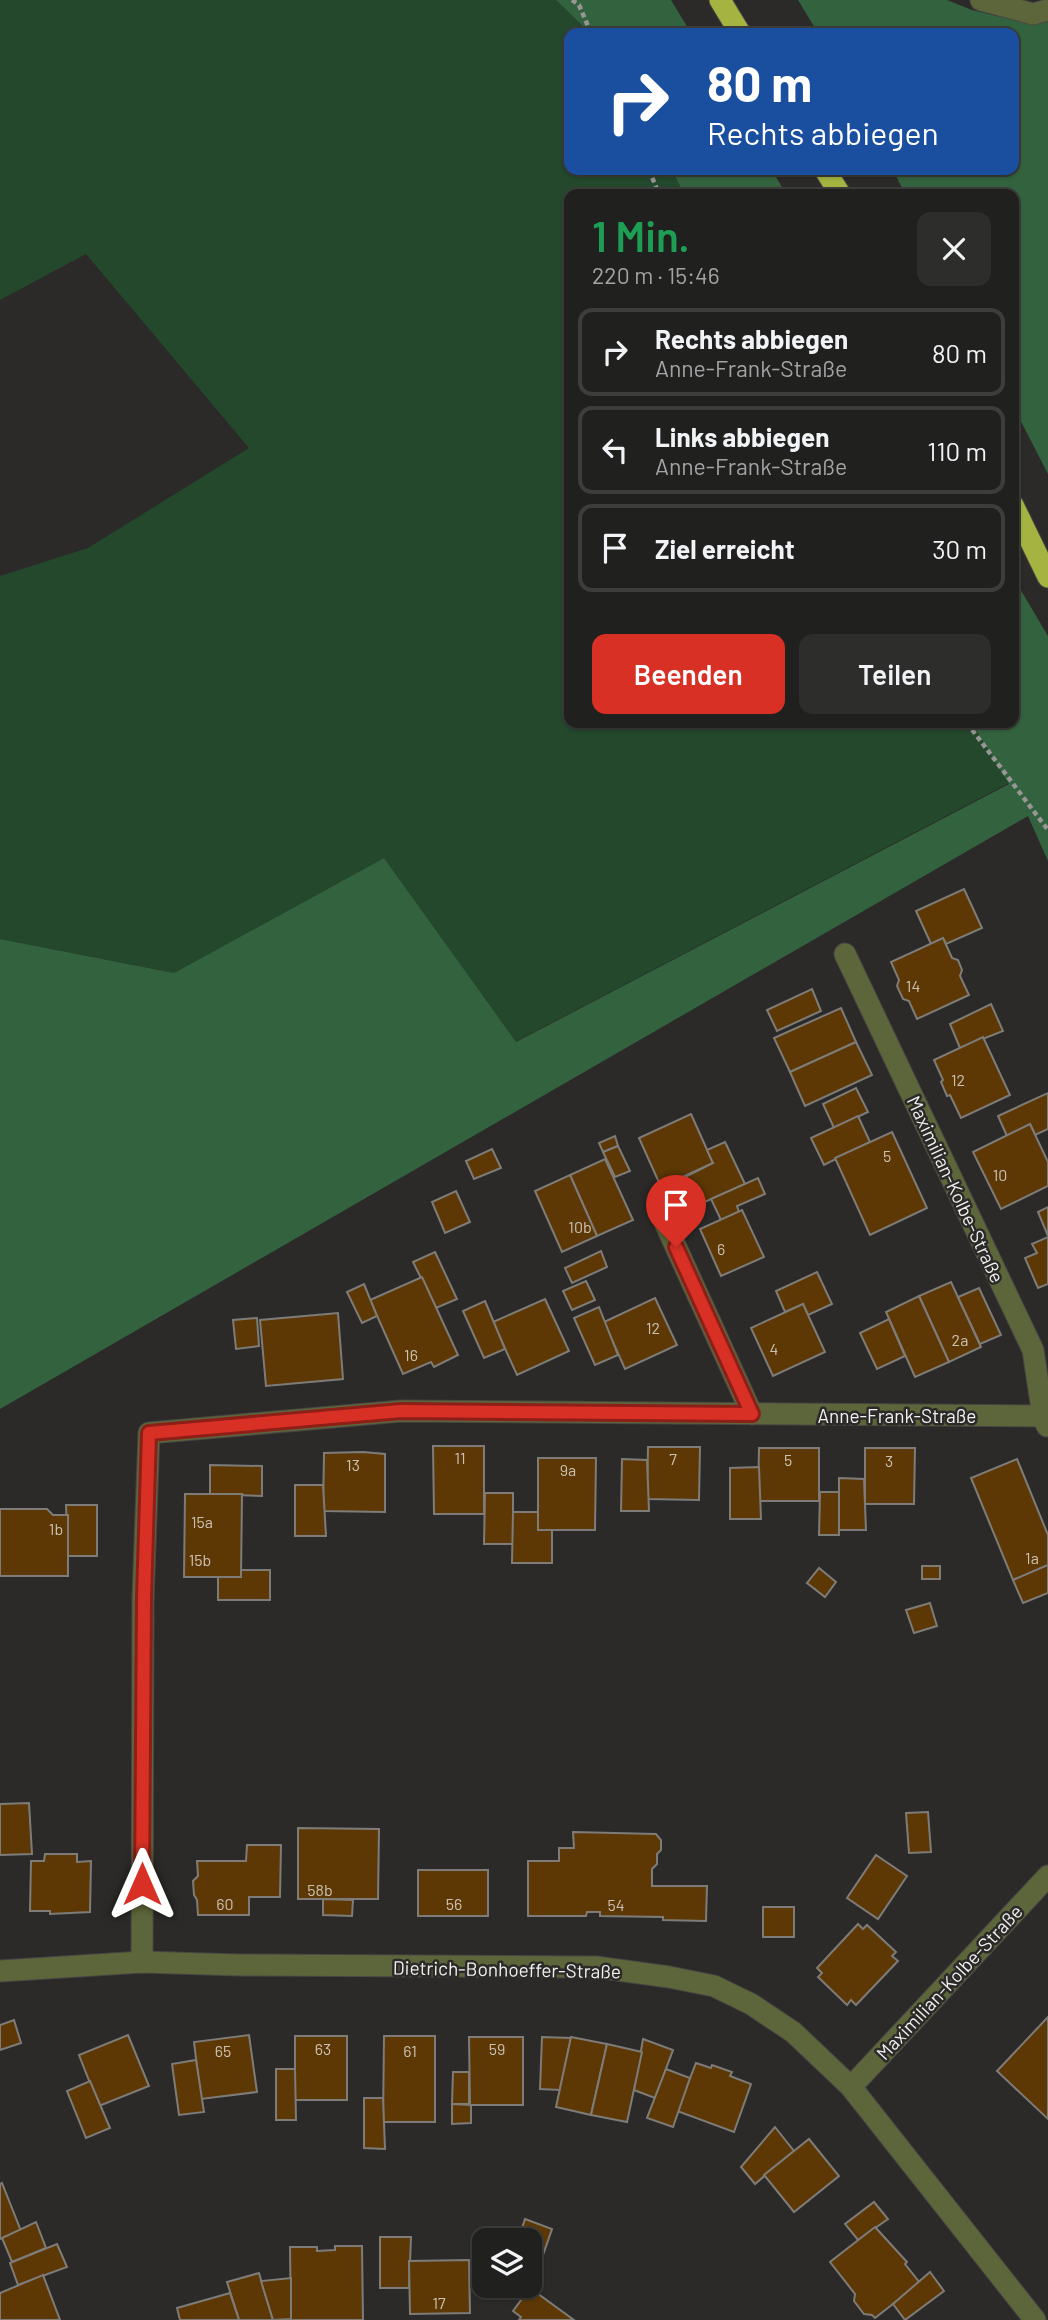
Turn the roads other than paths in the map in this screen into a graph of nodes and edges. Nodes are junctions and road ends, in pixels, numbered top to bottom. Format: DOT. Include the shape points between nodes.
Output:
graph roads {
  1 [pos="720,0"];
  2 [pos="981,0"];
  3 [pos="1048,10"];
  4 [pos="737,28"];
  5 [pos="1019,517"];
  6 [pos="1048,577"];
  7 [pos="845,954"];
  8 [pos="666,1223"];
  9 [pos="752,1414"];
  10 [pos="1045,1422"];
  11 [pos="1048,1876"];
  12 [pos="142,1962"];
  13 [pos="0,1971"];
  14 [pos="850,2087"];
  15 [pos="1035,2320"];
  1 -- 4 [label="highway"];
  2 -- 3 [label="street" via="1033,14"];
  5 -- 6 [label="highway"];
  7 -- 10 [label="street, Maximilian-Kolbe-Straße" via="1033,1350"];
  8 -- 9 [label="street"];
  9 -- 10 [label="street, Anne-Frank-Straße"];
  9 -- 12 [label="street, Anne-Frank-Straße" via="401,1411 149,1433"];
  11 -- 14 [label="street, Maximilian-Kolbe-Straße"];
  12 -- 13 [label="street, Dietrich-Bonhoeffer-Straße"];
  12 -- 14 [label="street, Dietrich-Bonhoeffer-Straße" via="596,1967 669,1977 714,1986 751,2004 793,2032"];
  14 -- 15 [label="street, Dietrich-Bonhoeffer-Straße"];
}
